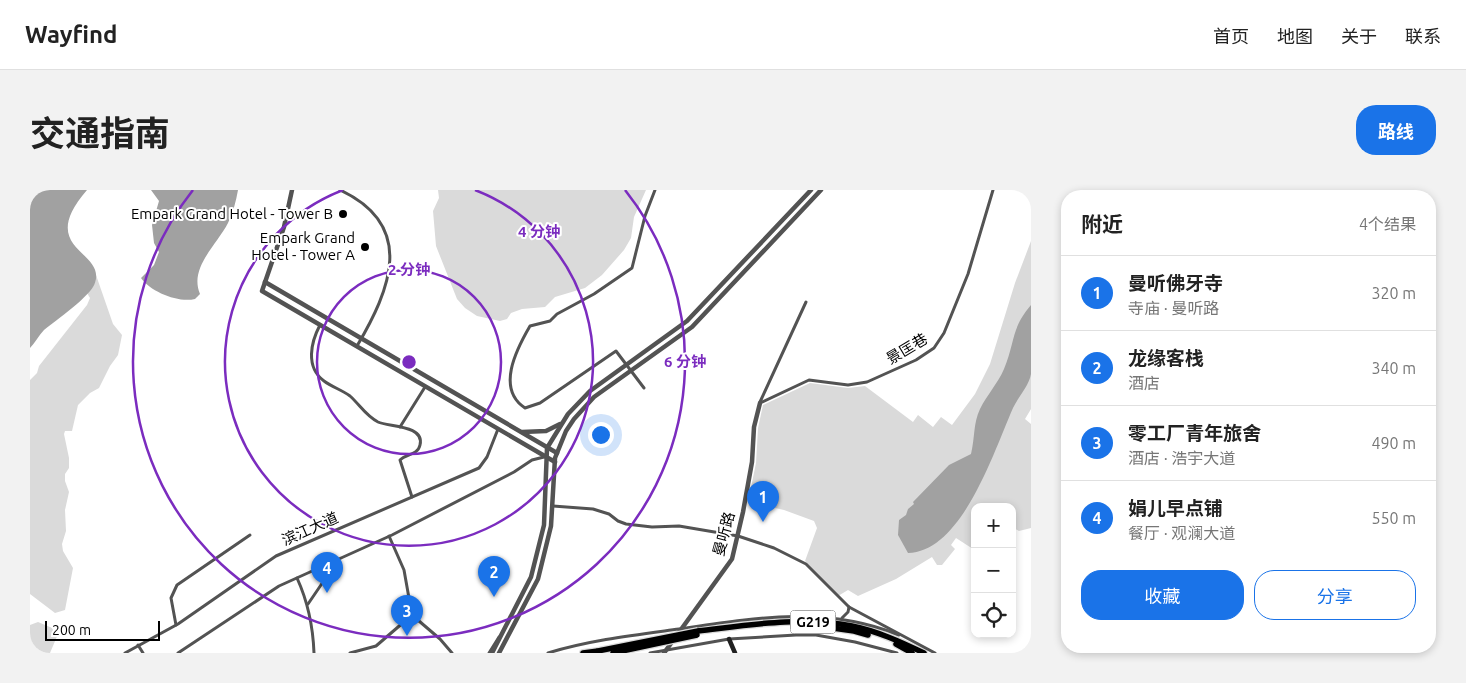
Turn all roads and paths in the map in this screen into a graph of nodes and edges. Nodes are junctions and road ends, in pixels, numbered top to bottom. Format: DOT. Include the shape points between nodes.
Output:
graph roads {
  1 [pos="292,190"];
  2 [pos="340,190"];
  3 [pos="355,190"];
  4 [pos="655,190"];
  5 [pos="811,190"];
  6 [pos="821,190"];
  7 [pos="993,190"];
  8 [pos="352,196"];
  9 [pos="265,282"];
  10 [pos="806,302"];
  11 [pos="320,325"];
  12 [pos="361,339"];
  13 [pos="357,346"];
  14 [pos="627,364"];
  15 [pos="632,370"];
  16 [pos="425,386"];
  17 [pos="644,388"];
  18 [pos="760,403"];
  19 [pos="562,423"];
  20 [pos="400,427"];
  21 [pos="498,429"];
  22 [pos="519,431"];
  23 [pos="547,448"];
  24 [pos="557,454"];
  25 [pos="546,457"];
  26 [pos="555,462"];
  27 [pos="412,497"];
  28 [pos="553,506"];
  29 [pos="250,535"];
  30 [pos="389,536"];
  31 [pos="738,536"];
  32 [pos="339,559"];
  33 [pos="297,578"];
  34 [pos="308,605"];
  35 [pos="849,607"];
  36 [pos="412,615"];
  37 [pos="512,615"];
  38 [pos="842,618"];
  39 [pos="519,619"];
  40 [pos="176,625"];
  41 [pos="681,628"];
  42 [pos="698,633"];
  43 [pos="729,639"];
  44 [pos="138,645"];
  45 [pos="916,649"];
  46 [pos="500,652"];
  47 [pos="665,652"];
  48 [pos="125,653"];
  49 [pos="143,653"];
  50 [pos="178,653"];
  51 [pos="314,653"];
  52 [pos="350,653"];
  53 [pos="452,653"];
  54 [pos="490,653"];
  55 [pos="548,653"];
  56 [pos="583,653"];
  57 [pos="613,653"];
  58 [pos="650,653"];
  59 [pos="735,653"];
  60 [pos="897,653"];
  61 [pos="924,653"];
  62 [pos="935,653"];
  1 -- 9 [label="street" via="284,228"];
  2 -- 8 [label="street"];
  3 -- 8 [label="street"];
  4 -- 14 [label="street" via="632,268 557,314 550,322 530,326 514,360 510,375 511,392 525,408 540,403 616,351"];
  5 -- 14 [label="street" via="687,322"];
  6 -- 15 [label="street" via="692,327"];
  7 -- 18 [label="street, 景匡巷" via="968,274 944,333 934,348 916,360 867,382 848,385 809,380"];
  8 -- 12 [label="street" via="369,208 381,223 390,254 390,273 384,294"];
  9 -- 11 [label="street" via="262,291"];
  9 -- 12 [label="street"];
  10 -- 18 [label="street"];
  11 -- 13 [label="street"];
  11 -- 20 [label="street" via="312,346 317,374 348,395 370,417"];
  12 -- 13 [label="street"];
  12 -- 22 [label="street"];
  13 -- 16 [label="street"];
  14 -- 15 [label="street"];
  14 -- 19 [label="street" via="577,402"];
  15 -- 17 [label="street"];
  15 -- 24 [label="street" via="583,408 566,430"];
  16 -- 20 [label="street"];
  16 -- 21 [label="street"];
  18 -- 31 [label="street, 曼听路"];
  19 -- 22 [label="street" via="537,433"];
  19 -- 23 [label="street"];
  20 -- 27 [label="street" via="412,431 420,440 415,453 400,460"];
  21 -- 25 [label="street"];
  21 -- 27 [label="street, 滨江大道" via="479,468"];
  22 -- 23 [label="street"];
  23 -- 24 [label="street"];
  23 -- 25 [label="street"];
  24 -- 26 [label="street"];
  25 -- 26 [label="street"];
  25 -- 30 [label="street" via="532,460"];
  25 -- 37 [label="street" via="541,541 531,577"];
  26 -- 28 [label="street"];
  27 -- 40 [label="street, 滨江大道" via="276,556"];
  28 -- 31 [label="street" via="593,509 626,524 652,528 679,526"];
  28 -- 39 [label="street" via="549,542 542,566"];
  29 -- 40 [label="street" via="177,585 170,598"];
  30 -- 32 [label="street"];
  30 -- 36 [label="street" via="404,570"];
  31 -- 35 [label="street" via="801,560"];
  31 -- 41 [label="street, 曼听路" via="730,564"];
  32 -- 33 [label="street"];
  32 -- 34 [label="street"];
  33 -- 34 [label="street"];
  33 -- 50 [label="street" via="279,586"];
  34 -- 51 [label="street"];
  35 -- 38 [label="street"];
  35 -- 45 [label="street"];
  36 -- 52 [label="street" via="376,646"];
  36 -- 53 [label="street"];
  37 -- 39 [label="street"];
  37 -- 54 [label="street"];
  38 -- 41 [label="street" via="768,616"];
  38 -- 45 [label="street" via="890,632"];
  39 -- 46 [label="street"];
  40 -- 44 [label="street, 滨江大道"];
  41 -- 47 [label="street, 曼听路"];
  41 -- 55 [label="street" via="621,636"];
  42 -- 45 [label="highway, G219" via="769,622 818,622 853,626 896,639"];
  42 -- 56 [label="highway, G219, bridge"];
  42 -- 57 [label="highway, G219, bridge"];
  43 -- 47 [label="street"];
  43 -- 59 [label="main road"];
  43 -- 60 [label="street" via="816,635"];
  44 -- 48 [label="street, 滨江大道"];
  44 -- 49 [label="street"];
  45 -- 61 [label="highway, G219"];
  45 -- 62 [label="street"];
  47 -- 58 [label="street"];
}
